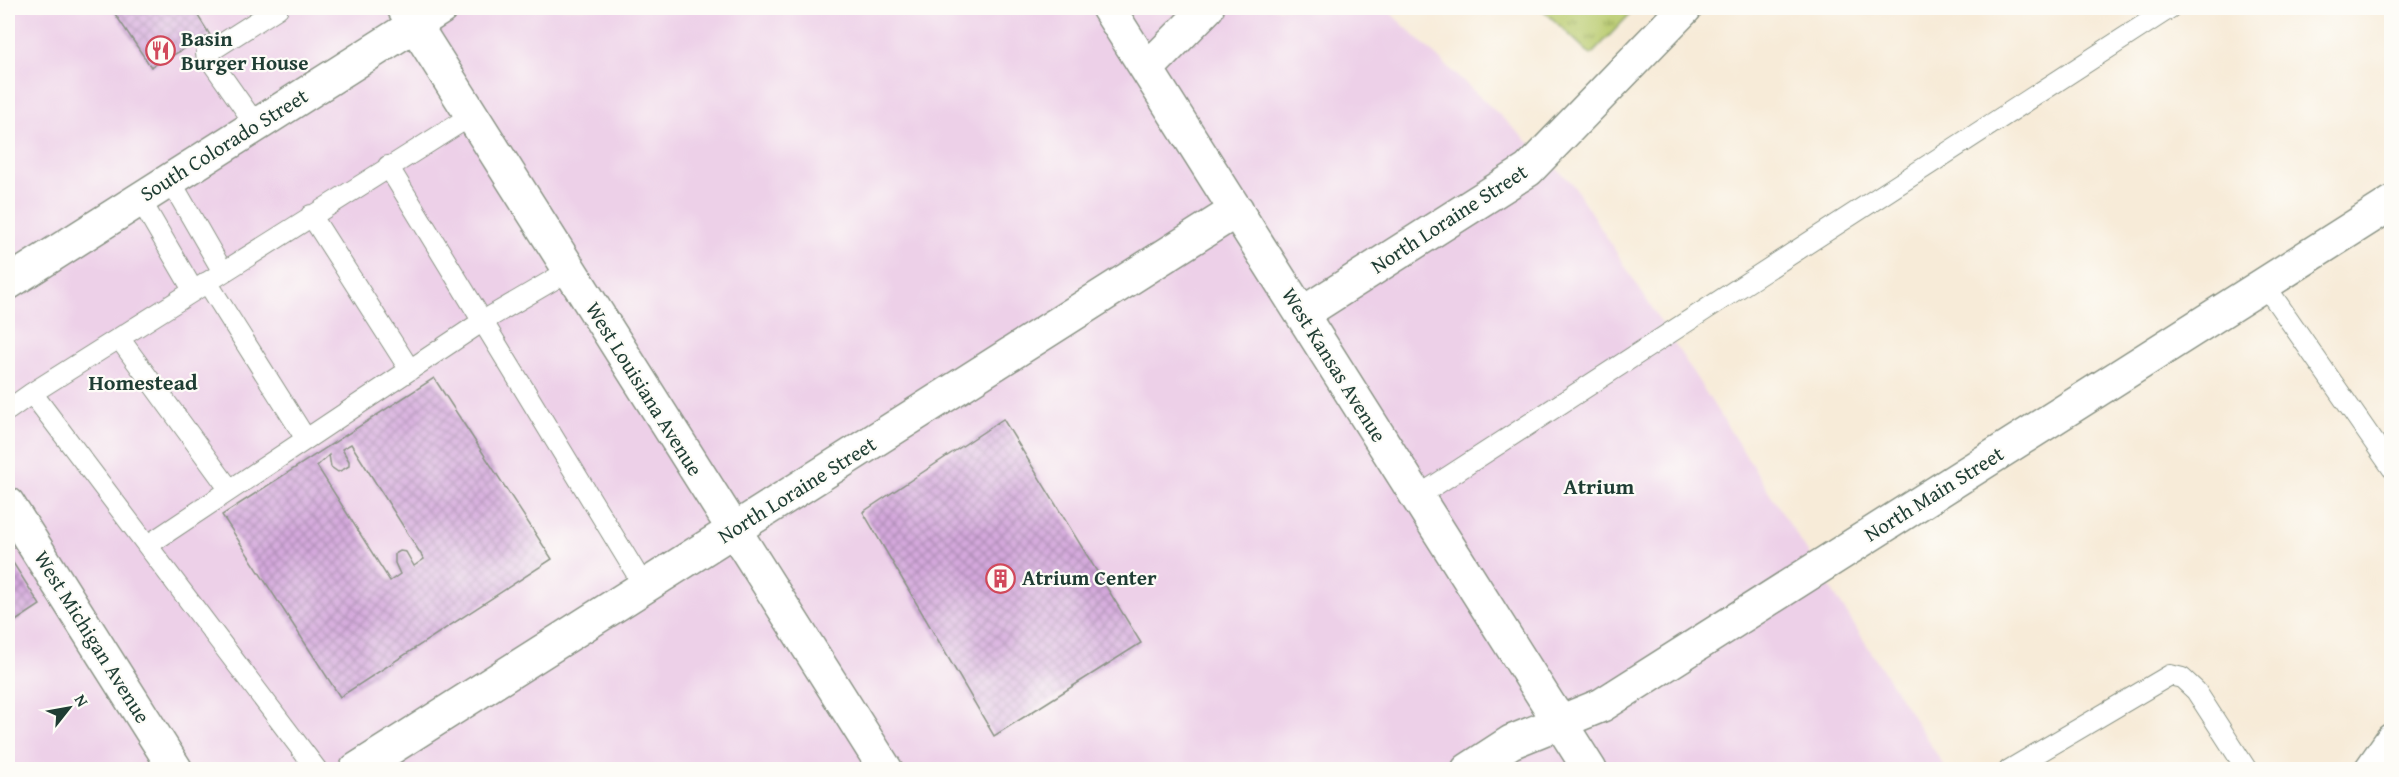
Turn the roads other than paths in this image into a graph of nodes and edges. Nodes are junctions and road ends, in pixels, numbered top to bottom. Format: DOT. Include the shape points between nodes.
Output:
graph roads {
  1 [pos="278,8"];
  2 [pos="1108,8"];
  3 [pos="1206,8"];
  4 [pos="1685,8"];
  5 [pos="2170,8"];
  6 [pos="420,13"];
  7 [pos="1147,69"];
  8 [pos="472,115"];
  9 [pos="256,126"];
  10 [pos="388,166"];
  11 [pos="170,180"];
  12 [pos="140,199"];
  13 [pos="2391,202"];
  14 [pos="1237,210"];
  15 [pos="311,215"];
  16 [pos="570,270"];
  17 [pos="208,281"];
  18 [pos="8,283"];
  19 [pos="2264,284"];
  20 [pos="1302,314"];
  21 [pos="483,321"];
  22 [pos="119,338"];
  23 [pos="410,370"];
  24 [pos="32,393"];
  25 [pos="8,410"];
  26 [pos="306,439"];
  27 [pos="2391,468"];
  28 [pos="230,490"];
  29 [pos="1417,497"];
  30 [pos="8,504"];
  31 [pos="733,530"];
  32 [pos="148,545"];
  33 [pos="644,586"];
  34 [pos="1560,722"];
  35 [pos="2391,740"];
  36 [pos="176,770"];
  37 [pos="317,770"];
  38 [pos="356,770"];
  39 [pos="886,770"];
  40 [pos="1468,770"];
  41 [pos="1590,770"];
  42 [pos="2009,770"];
  43 [pos="2247,770"];
  44 [pos="2371,770"];
  1 -- 9 [label="lane" via="206,54"];
  2 -- 7 [label="street, West Kansas Avenue"];
  3 -- 7 [label="street"];
  4 -- 20 [label="street, North Loraine Street" via="1528,170"];
  5 -- 29 [label="lane"];
  6 -- 8 [label="street, West Louisiana Avenue"];
  6 -- 9 [label="street, South Colorado Street"];
  7 -- 14 [label="street, West Kansas Avenue"];
  8 -- 10 [label="lane"];
  8 -- 16 [label="street, West Louisiana Avenue"];
  9 -- 11 [label="street, South Colorado Street"];
  10 -- 15 [label="lane"];
  10 -- 21 [label="lane"];
  11 -- 12 [label="street, South Colorado Street"];
  11 -- 17 [label="lane"];
  12 -- 17 [label="lane"];
  12 -- 18 [label="street, South Colorado Street"];
  13 -- 19 [label="street, North Main Street"];
  14 -- 20 [label="street, West Kansas Avenue"];
  14 -- 31 [label="street, North Loraine Street"];
  15 -- 17 [label="lane"];
  15 -- 23 [label="lane"];
  16 -- 21 [label="lane"];
  16 -- 31 [label="street, West Louisiana Avenue"];
  17 -- 22 [label="lane"];
  17 -- 26 [label="lane"];
  19 -- 27 [label="lane"];
  19 -- 34 [label="street, North Main Street" via="1602,705"];
  20 -- 29 [label="street, West Kansas Avenue"];
  21 -- 23 [label="lane"];
  21 -- 33 [label="lane"];
  22 -- 24 [label="lane"];
  22 -- 28 [label="lane"];
  23 -- 26 [label="lane"];
  24 -- 25 [label="lane"];
  24 -- 32 [label="lane"];
  26 -- 28 [label="lane"];
  28 -- 32 [label="lane"];
  29 -- 34 [label="street, West Kansas Avenue"];
  30 -- 36 [label="street, West Michigan Avenue"];
  31 -- 33 [label="street, North Loraine Street"];
  31 -- 39 [label="street, West Louisiana Avenue"];
  32 -- 37 [label="lane"];
  33 -- 38 [label="street, North Loraine Street"];
  34 -- 40 [label="street, North Main Street" via="1511,742"];
  34 -- 41 [label="street, West Kansas Avenue"];
  35 -- 44 [label="street"];
  42 -- 43 [label="lane" via="2170,675 2182,678 2196,691"];
}
